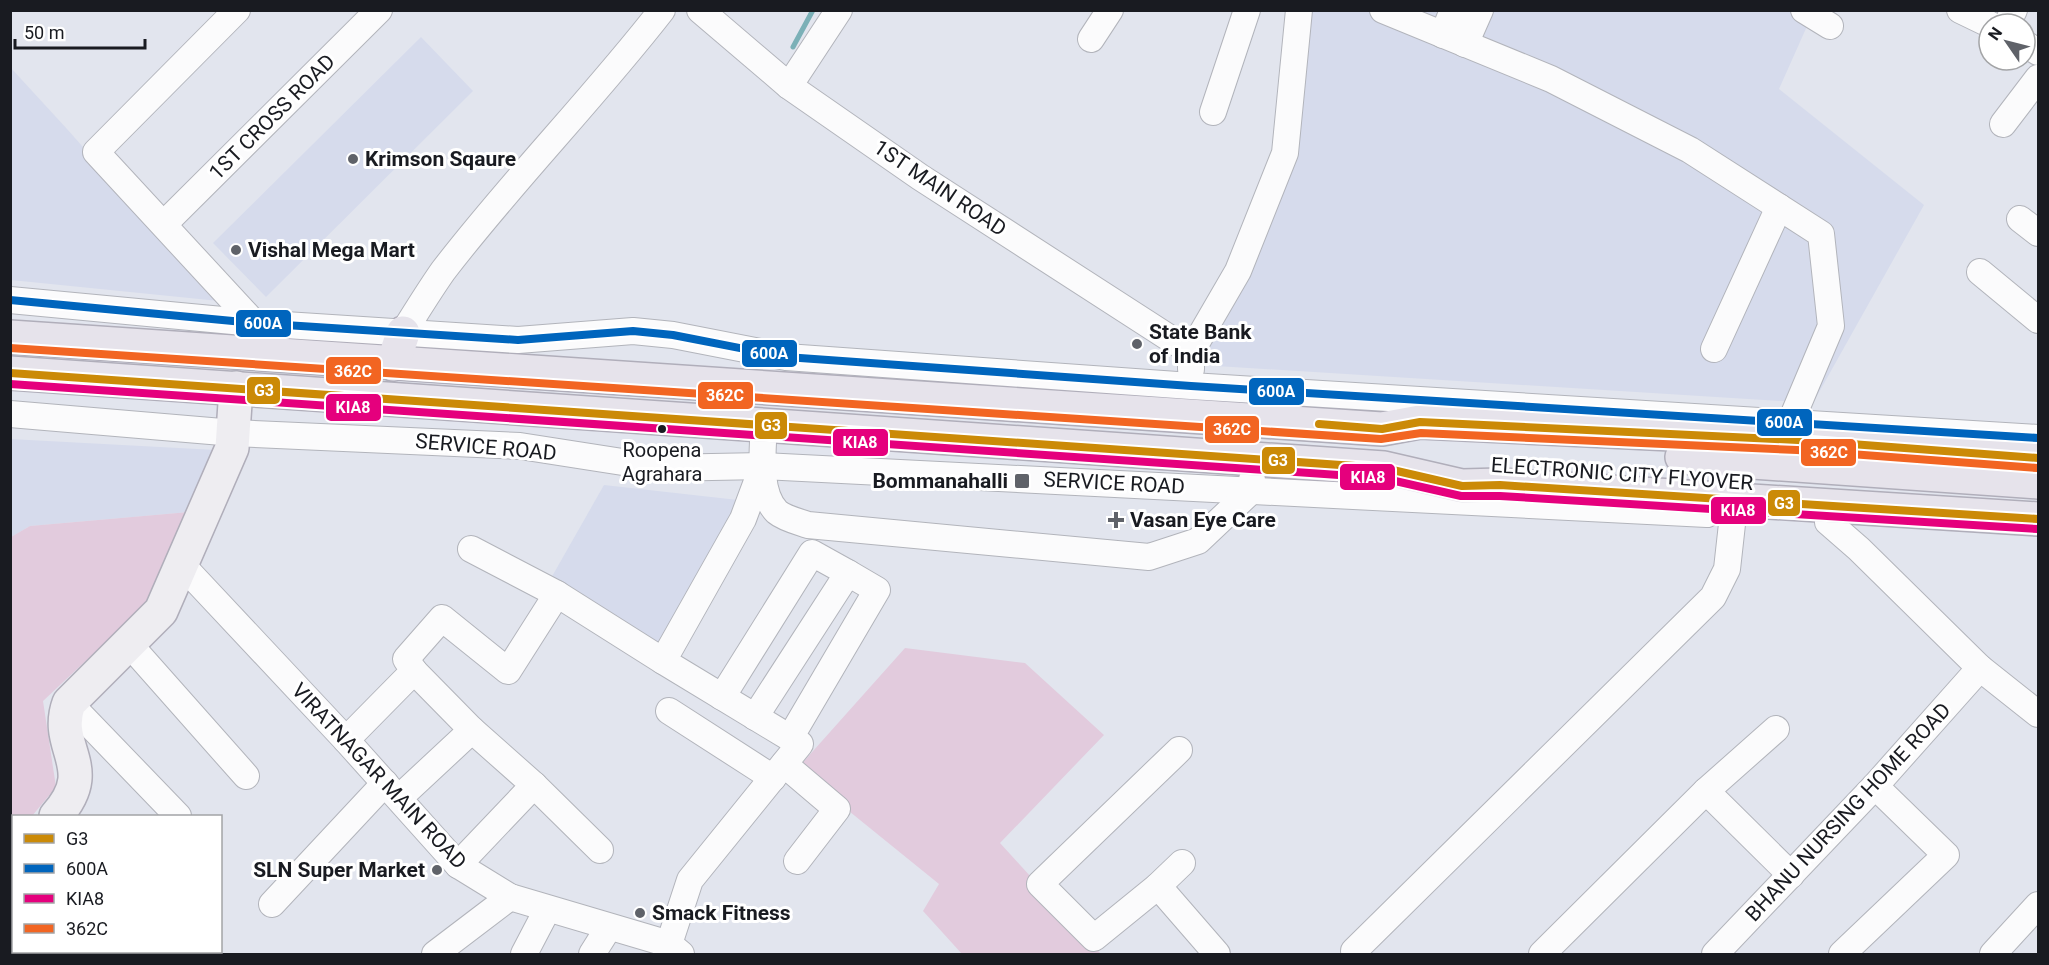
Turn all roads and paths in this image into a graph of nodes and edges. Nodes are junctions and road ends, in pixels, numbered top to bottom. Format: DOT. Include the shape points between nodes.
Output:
graph roads {
  1 [pos="237,10"];
  2 [pos="379,10"];
  3 [pos="662,10"];
  4 [pos="700,10"];
  5 [pos="838,10"];
  6 [pos="1110,10"];
  7 [pos="1247,10"];
  8 [pos="1299,10"];
  9 [pos="1383,10"];
  10 [pos="1453,10"];
  11 [pos="1480,10"];
  12 [pos="1804,10"];
  13 [pos="1960,10"];
  14 [pos="1410,16"];
  15 [pos="1977,18"];
  16 [pos="1830,26"];
  17 [pos="1091,39"];
  18 [pos="1454,40"];
  19 [pos="2038,78"];
  20 [pos="789,86"];
  21 [pos="1213,112"];
  22 [pos="2003,124"];
  23 [pos="1779,207"];
  24 [pos="164,224"];
  25 [pos="1980,272"];
  26 [pos="10,300"];
  27 [pos="2038,320"];
  28 [pos="254,323"];
  29 [pos="403,333"];
  30 [pos="10,337"];
  31 [pos="1714,349"];
  32 [pos="1191,352"];
  33 [pos="393,364"];
  34 [pos="10,373"];
  35 [pos="1191,386"];
  36 [pos="236,388"];
  37 [pos="10,414"];
  38 [pos="1791,421"];
  39 [pos="764,424"];
  40 [pos="1382,429"];
  41 [pos="234,433"];
  42 [pos="2038,438"];
  43 [pos="2038,458"];
  44 [pos="763,466"];
  45 [pos="1384,468"];
  46 [pos="1252,474"];
  47 [pos="2038,482"];
  48 [pos="1968,488"];
  49 [pos="2038,503"];
  50 [pos="1733,515"];
  51 [pos="2038,519"];
  52 [pos="1828,522"];
  53 [pos="2038,535"];
  54 [pos="471,549"];
  55 [pos="181,564"];
  56 [pos="848,573"];
  57 [pos="557,594"];
  58 [pos="129,644"];
  59 [pos="663,661"];
  60 [pos="1980,668"];
  61 [pos="414,672"];
  62 [pos="722,697"];
  63 [pos="69,703"];
  64 [pos="669,711"];
  65 [pos="2038,714"];
  66 [pos="755,717"];
  67 [pos="1776,729"];
  68 [pos="472,730"];
  69 [pos="790,738"];
  70 [pos="346,740"];
  71 [pos="1179,750"];
  72 [pos="779,771"];
  73 [pos="246,776"];
  74 [pos="534,785"];
  75 [pos="1875,786"];
  76 [pos="392,791"];
  77 [pos="1706,791"];
  78 [pos="57,815"];
  79 [pos="177,815"];
  80 [pos="600,850"];
  81 [pos="797,861"];
  82 [pos="1182,863"];
  83 [pos="458,865"];
  84 [pos="1791,875"];
  85 [pos="1158,886"];
  86 [pos="510,897"];
  87 [pos="272,904"];
  88 [pos="2038,905"];
  89 [pos="547,910"];
  90 [pos="609,927"];
  91 [pos="675,949"];
  92 [pos="1354,951"];
  93 [pos="435,954"];
  94 [pos="524,954"];
  95 [pos="592,954"];
  96 [pos="1216,954"];
  97 [pos="1542,954"];
  98 [pos="1715,954"];
  99 [pos="1842,954"];
  100 [pos="1993,954"];
  1 -- 24 [label="street" via="96,152"];
  2 -- 24 [label="street, 1ST CROSS ROAD"];
  3 -- 29 [label="street" via="614,72 529,166 442,272"];
  4 -- 20 [label="street, 1ST MAIN ROAD"];
  5 -- 20 [label="street"];
  6 -- 17 [label="street"];
  7 -- 21 [label="street"];
  8 -- 32 [label="street" via="1285,153 1238,271"];
  9 -- 14 [label="street"];
  10 -- 18 [label="street"];
  11 -- 18 [label="street"];
  12 -- 16 [label="street"];
  13 -- 15 [label="street"];
  14 -- 18 [label="street"];
  18 -- 23 [label="street" via="1551,79 1690,150"];
  19 -- 22 [label="street"];
  20 -- 32 [label="street, 1ST MAIN ROAD" via="920,177"];
  23 -- 31 [label="street"];
  23 -- 38 [label="street" via="1821,234 1831,326"];
  24 -- 28 [label="street"];
  25 -- 27 [label="street"];
  26 -- 28 [label="street"];
  28 -- 29 [label="street"];
  29 -- 33 [label="highway"];
  29 -- 35 [label="street" via="518,340 633,331 786,357"];
  30 -- 33 [label="highway"];
  32 -- 35 [label="street"];
  33 -- 40 [label="highway"];
  34 -- 36 [label="highway"];
  35 -- 38 [label="street"];
  36 -- 39 [label="highway"];
  36 -- 41 [label="main road"];
  37 -- 41 [label="street, SERVICE ROAD"];
  38 -- 42 [label="street"];
  39 -- 44 [label="street"];
  39 -- 46 [label="highway"];
  40 -- 43 [label="highway" via="1432,423 1798,440"];
  40 -- 48 [label="highway, ELECTRONIC CITY FLYOVER"];
  41 -- 44 [label="street, SERVICE ROAD" via="520,446 661,468"];
  41 -- 55 [label="main road" via="232,448"];
  44 -- 46 [label="street, SERVICE ROAD"];
  44 -- 46 [label="street" via="767,494 777,512 808,525 1149,557 1198,541"];
  44 -- 59 [label="street" via="743,519"];
  45 -- 46 [label="highway"];
  45 -- 48 [label="highway, ELECTRONIC CITY FLYOVER" via="1497,464"];
  45 -- 51 [label="highway" via="1462,486"];
  46 -- 50 [label="street, SERVICE ROAD"];
  47 -- 48 [label="highway, ELECTRONIC CITY FLYOVER"];
  48 -- 49 [label="highway, ELECTRONIC CITY FLYOVER"];
  50 -- 52 [label="street, SERVICE ROAD"];
  50 -- 92 [label="street" via="1727,569 1713,597"];
  52 -- 53 [label="street, SERVICE ROAD"];
  52 -- 60 [label="street"];
  54 -- 57 [label="street"];
  55 -- 58 [label="main road" via="161,611"];
  55 -- 70 [label="street, VIRATNAGAR MAIN ROAD"];
  56 -- 62 [label="street" via="812,553"];
  56 -- 66 [label="street"];
  56 -- 69 [label="street" via="877,590"];
  57 -- 59 [label="street"];
  57 -- 61 [label="street" via="508,671 442,618 406,659"];
  58 -- 63 [label="main road"];
  58 -- 73 [label="street"];
  59 -- 62 [label="street"];
  60 -- 65 [label="street"];
  60 -- 75 [label="street, BHANU NURSING HOME ROAD"];
  61 -- 68 [label="street"];
  61 -- 70 [label="street"];
  62 -- 66 [label="street"];
  63 -- 78 [label="main road" via="64,717 75,782 70,801"];
  63 -- 79 [label="street"];
  64 -- 72 [label="street"];
  66 -- 69 [label="street"];
  67 -- 77 [label="street"];
  68 -- 74 [label="street"];
  68 -- 76 [label="street"];
  69 -- 72 [label="street" via="800,744"];
  70 -- 76 [label="street, VIRATNAGAR MAIN ROAD"];
  71 -- 85 [label="street" via="1040,884 1094,938"];
  72 -- 81 [label="street" via="837,809"];
  72 -- 91 [label="street" via="690,880"];
  74 -- 80 [label="street"];
  74 -- 83 [label="street"];
  75 -- 84 [label="street, BHANU NURSING HOME ROAD"];
  75 -- 99 [label="street" via="1946,855"];
  76 -- 83 [label="street, VIRATNAGAR MAIN ROAD"];
  76 -- 87 [label="street"];
  77 -- 84 [label="street"];
  77 -- 97 [label="street"];
  82 -- 85 [label="street"];
  83 -- 86 [label="street, VIRATNAGAR MAIN ROAD"];
  84 -- 98 [label="street, BHANU NURSING HOME ROAD"];
  85 -- 96 [label="street"];
  86 -- 89 [label="street, VIRATNAGAR MAIN ROAD"];
  86 -- 93 [label="street"];
  88 -- 100 [label="street"];
  89 -- 90 [label="street, VIRATNAGAR MAIN ROAD"];
  89 -- 94 [label="street"];
  90 -- 91 [label="street, VIRATNAGAR MAIN ROAD"];
  90 -- 95 [label="street"];
}
